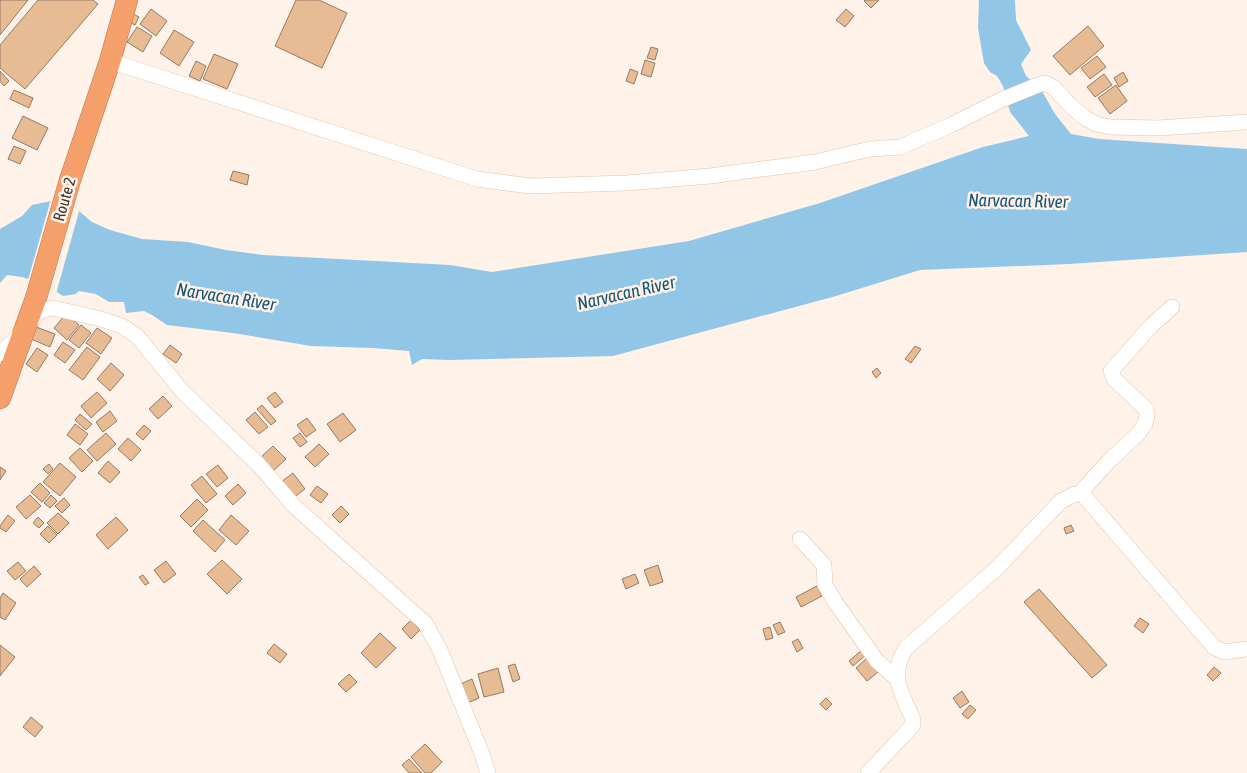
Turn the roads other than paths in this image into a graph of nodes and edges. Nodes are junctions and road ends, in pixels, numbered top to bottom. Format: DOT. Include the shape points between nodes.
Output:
graph roads {
  1 [pos="127,0"];
  2 [pos="110,60"];
  3 [pos="1247,122"];
  4 [pos="1172,307"];
  5 [pos="24,331"];
  6 [pos="0,354"];
  7 [pos="0,398"];
  8 [pos="1079,494"];
  9 [pos="800,539"];
  10 [pos="1247,649"];
  11 [pos="896,678"];
  12 [pos="488,773"];
  13 [pos="868,773"];
  1 -- 2 [label="highway, Route 2"];
  2 -- 3 [label="street" via="477,179 530,186 710,176 815,162 870,149 900,147 1038,84 1053,87 1085,118 1111,127 1158,128"];
  2 -- 5 [label="highway, Route 2"];
  4 -- 8 [label="street" via="1150,326 1111,371 1114,379 1146,410 1145,424"];
  5 -- 6 [label="street"];
  5 -- 7 [label="highway, Route 2"];
  5 -- 12 [label="street" via="36,315 53,308 101,318 137,336 182,391 258,464 294,506 425,623 440,650"];
  8 -- 10 [label="street" via="1111,525 1214,647 1224,652"];
  8 -- 11 [label="street" via="1061,502 998,568 906,648"];
  9 -- 11 [label="street" via="824,565 825,585 835,602 877,660"];
  11 -- 13 [label="street" via="913,725"];
}
